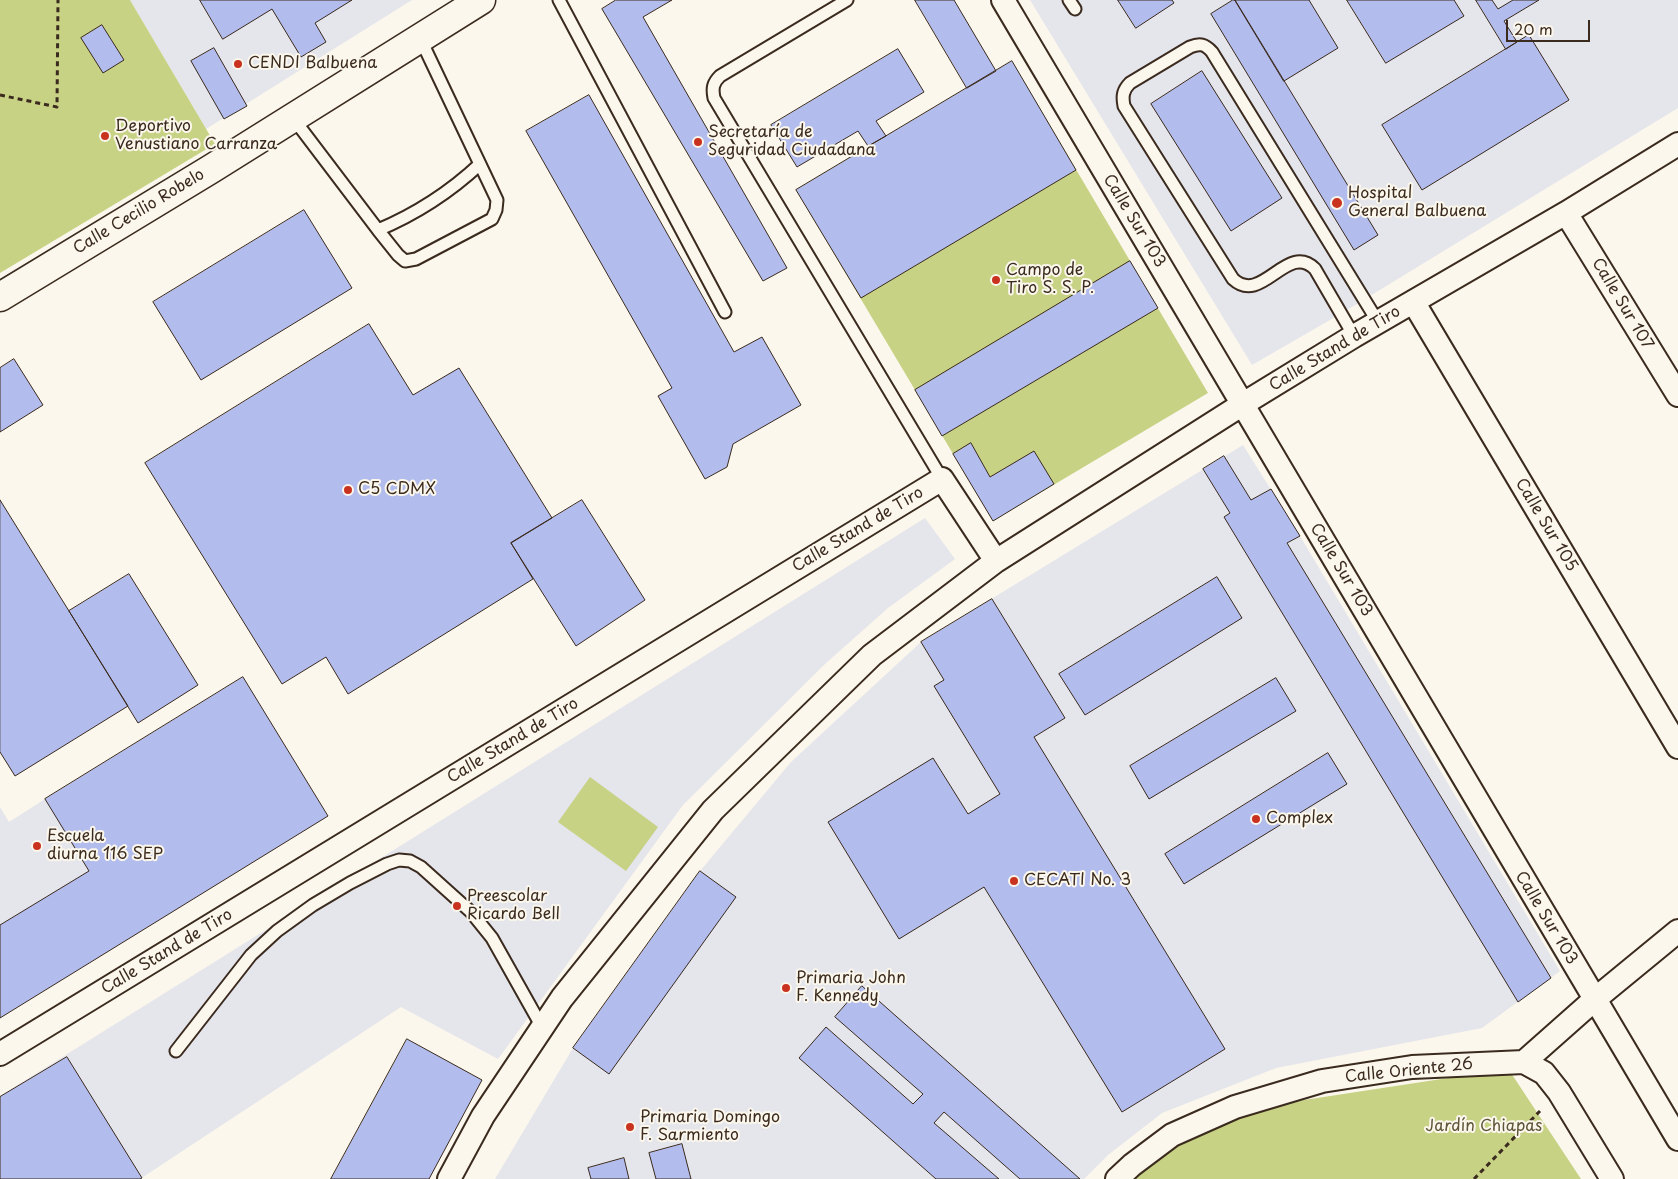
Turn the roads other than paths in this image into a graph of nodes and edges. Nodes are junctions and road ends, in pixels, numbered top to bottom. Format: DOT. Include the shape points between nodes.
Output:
graph roads {
  1 [pos="481,0"];
  2 [pos="559,0"];
  3 [pos="847,0"];
  4 [pos="1003,0"];
  5 [pos="420,38"];
  6 [pos="292,118"];
  7 [pos="1678,144"];
  8 [pos="480,164"];
  9 [pos="1566,213"];
  10 [pos="378,230"];
  11 [pos="0,297"];
  12 [pos="1414,302"];
  13 [pos="725,312"];
  14 [pos="1378,322"];
  15 [pos="1354,336"];
  16 [pos="1678,395"];
  17 [pos="1243,404"];
  18 [pos="942,479"];
  19 [pos="996,561"];
  20 [pos="1678,747"];
  21 [pos="1678,931"];
  22 [pos="1594,1000"];
  23 [pos="542,1027"];
  24 [pos="176,1051"];
  25 [pos="0,1054"];
  26 [pos="1524,1062"];
  27 [pos="1678,1139"];
  28 [pos="449,1179"];
  29 [pos="1117,1179"];
  30 [pos="1612,1179"];
  1 -- 5 [label="street, Calle Cecilio Robelo"];
  2 -- 13 [label="lane"];
  3 -- 18 [label="lane" via="720,76 712,90"];
  4 -- 17 [label="street, Calle Sur 103"];
  5 -- 6 [label="street, Calle Cecilio Robelo"];
  5 -- 8 [label="lane"];
  6 -- 10 [label="lane"];
  6 -- 11 [label="street, Calle Cecilio Robelo"];
  7 -- 9 [label="street, Calle Stand de Tiro"];
  8 -- 10 [label="lane" via="449,191 402,220"];
  8 -- 10 [label="lane" via="496,200 492,219 416,259 405,261"];
  9 -- 12 [label="street, Calle Stand de Tiro"];
  9 -- 16 [label="street, Calle Sur 107"];
  12 -- 14 [label="street, Calle Stand de Tiro"];
  12 -- 20 [label="street, Calle Sur 105"];
  14 -- 15 [label="street, Calle Stand de Tiro"];
  14 -- 15 [label="lane" via="1206,46 1190,46 1130,83 1124,89 1124,106 1233,279 1247,287 1292,263 1309,263"];
  15 -- 17 [label="street, Calle Stand de Tiro"];
  17 -- 19 [label="street, Calle Stand de Tiro"];
  17 -- 22 [label="street, Calle Sur 103"];
  18 -- 19 [label="street, Calle Stand de Tiro"];
  18 -- 25 [label="street, Calle Stand de Tiro"];
  19 -- 23 [label="street, Calle Stand de Tiro" via="872,655 713,810"];
  21 -- 22 [label="street"];
  22 -- 26 [label="street"];
  22 -- 27 [label="street, Calle Sur 103"];
  23 -- 24 [label="lane" via="492,938 471,912 421,867 399,860 350,883 277,931 251,955"];
  23 -- 28 [label="street, Calle Stand de Tiro" via="483,1116"];
  26 -- 29 [label="street, Calle Oriente 26" via="1412,1067 1322,1081 1236,1107 1172,1135"];
  26 -- 30 [label="street" via="1544,1073 1559,1092"];
}
